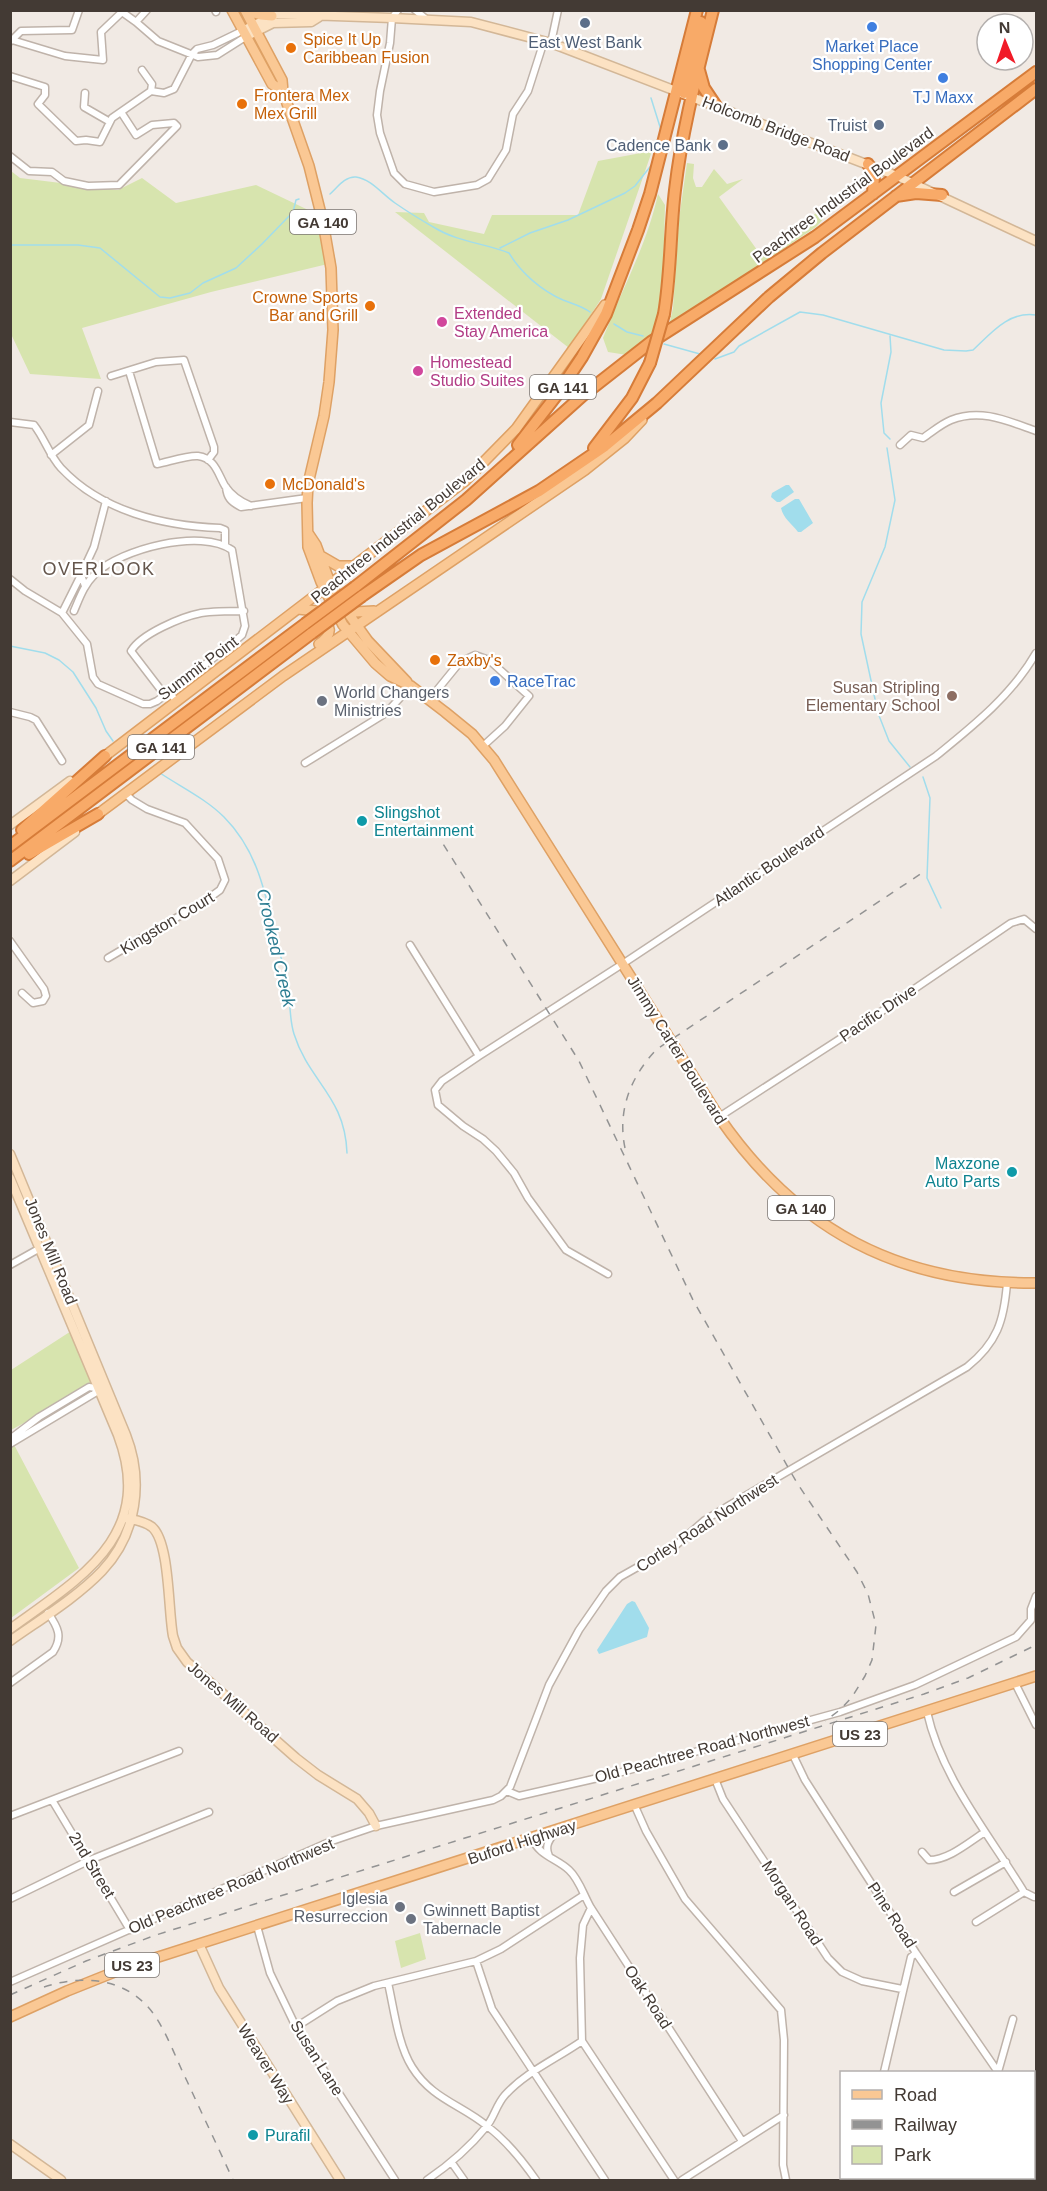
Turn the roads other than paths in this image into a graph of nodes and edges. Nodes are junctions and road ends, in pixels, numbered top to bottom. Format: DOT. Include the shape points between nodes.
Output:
graph roads {
  1 [pos="79,10"];
  2 [pos="147,10"];
  3 [pos="232,10"];
  4 [pos="245,10"];
  5 [pos="376,10"];
  6 [pos="415,10"];
  7 [pos="558,10"];
  8 [pos="697,10"];
  9 [pos="704,10"];
  10 [pos="713,10"];
  11 [pos="121,11"];
  12 [pos="393,13"];
  13 [pos="272,16"];
  14 [pos="319,17"];
  15 [pos="368,18"];
  16 [pos="428,20"];
  17 [pos="136,21"];
  18 [pos="255,27"];
  19 [pos="245,33"];
  20 [pos="11,41"];
  21 [pos="548,42"];
  22 [pos="213,45"];
  23 [pos="192,54"];
  24 [pos="217,55"];
  25 [pos="698,67"];
  26 [pos="142,70"];
  27 [pos="1036,72"];
  28 [pos="10,76"];
  29 [pos="1036,90"];
  30 [pos="151,91"];
  31 [pos="283,92"];
  32 [pos="85,93"];
  33 [pos="684,93"];
  34 [pos="716,106"];
  35 [pos="121,112"];
  36 [pos="110,122"];
  37 [pos="10,156"];
  38 [pos="868,165"];
  39 [pos="897,176"];
  40 [pos="912,182"];
  41 [pos="873,194"];
  42 [pos="942,195"];
  43 [pos="893,197"];
  44 [pos="1036,241"];
  45 [pos="614,290"];
  46 [pos="129,371"];
  47 [pos="111,376"];
  48 [pos="98,391"];
  49 [pos="657,403"];
  50 [pos="10,422"];
  51 [pos="1036,431"];
  52 [pos="900,445"];
  53 [pos="51,455"];
  54 [pos="585,458"];
  55 [pos="208,460"];
  56 [pos="495,473"];
  57 [pos="307,498"];
  58 [pos="106,501"];
  59 [pos="405,528"];
  60 [pos="307,532"];
  61 [pos="225,545"];
  62 [pos="319,555"];
  63 [pos="354,565"];
  64 [pos="81,575"];
  65 [pos="10,579"];
  66 [pos="85,586"];
  67 [pos="358,591"];
  68 [pos="308,600"];
  69 [pos="335,600"];
  70 [pos="298,609"];
  71 [pos="74,610"];
  72 [pos="380,610"];
  73 [pos="244,611"];
  74 [pos="62,613"];
  75 [pos="309,628"];
  76 [pos="353,633"];
  77 [pos="333,642"];
  78 [pos="1036,652"];
  79 [pos="397,670"];
  80 [pos="283,676"];
  81 [pos="411,686"];
  82 [pos="164,694"];
  83 [pos="429,700"];
  84 [pos="177,701"];
  85 [pos="168,708"];
  86 [pos="10,712"];
  87 [pos="483,746"];
  88 [pos="105,756"];
  89 [pos="62,761"];
  90 [pos="305,763"];
  91 [pos="125,793"];
  92 [pos="98,814"];
  93 [pos="10,825"];
  94 [pos="10,840"];
  95 [pos="10,846"];
  96 [pos="10,862"];
  97 [pos="10,881"];
  98 [pos="1036,929"];
  99 [pos="10,941"];
  100 [pos="410,945"];
  101 [pos="108,958"];
  102 [pos="624,963"];
  103 [pos="22,993"];
  104 [pos="479,1056"];
  105 [pos="719,1117"];
  106 [pos="10,1154"];
  107 [pos="10,1178"];
  108 [pos="44,1246"];
  109 [pos="10,1265"];
  110 [pos="608,1274"];
  111 [pos="1007,1283"];
  112 [pos="1036,1283"];
  113 [pos="100,1386"];
  114 [pos="10,1439"];
  115 [pos="10,1443"];
  116 [pos="127,1518"];
  117 [pos="1036,1596"];
  118 [pos="48,1613"];
  119 [pos="10,1629"];
  120 [pos="10,1641"];
  121 [pos="1036,1676"];
  122 [pos="10,1683"];
  123 [pos="1015,1683"];
  124 [pos="927,1712"];
  125 [pos="1036,1725"];
  126 [pos="179,1751"];
  127 [pos="793,1755"];
  128 [pos="715,1779"];
  129 [pos="507,1791"];
  130 [pos="52,1800"];
  131 [pos="634,1804"];
  132 [pos="209,1812"];
  133 [pos="10,1816"];
  134 [pos="376,1826"];
  135 [pos="556,1831"];
  136 [pos="986,1832"];
  137 [pos="532,1838"];
  138 [pos="922,1852"];
  139 [pos="550,1859"];
  140 [pos="90,1860"];
  141 [pos="1006,1862"];
  142 [pos="954,1892"];
  143 [pos="1024,1892"];
  144 [pos="584,1895"];
  145 [pos="1034,1897"];
  146 [pos="10,1899"];
  147 [pos="591,1908"];
  148 [pos="976,1922"];
  149 [pos="257,1926"];
  150 [pos="130,1930"];
  151 [pos="200,1944"];
  152 [pos="916,1953"];
  153 [pos="476,1961"];
  154 [pos="10,1982"];
  155 [pos="388,1983"];
  156 [pos="902,1989"];
  157 [pos="10,2017"];
  158 [pos="1013,2019"];
  159 [pos="296,2027"];
  160 [pos="582,2041"];
  161 [pos="534,2071"];
  162 [pos="884,2071"];
  163 [pos="997,2071"];
  164 [pos="998,2071"];
  165 [pos="784,2115"];
  166 [pos="488,2126"];
  167 [pos="742,2141"];
  168 [pos="10,2144"];
  169 [pos="452,2163"];
  170 [pos="61,2181"];
  171 [pos="339,2181"];
  172 [pos="395,2181"];
  173 [pos="427,2181"];
  174 [pos="464,2181"];
  175 [pos="536,2181"];
  176 [pos="604,2181"];
  177 [pos="674,2181"];
  178 [pos="682,2181"];
  179 [pos="786,2181"];
  1 -- 20 [label="street" via="72,30 21,31"];
  2 -- 17 [label="street"];
  3 -- 19 [label="main road, GA 140"];
  4 -- 13 [label="main road"];
  4 -- 18 [label="main road, GA 140"];
  5 -- 15 [label="street"];
  6 -- 16 [label="street"];
  7 -- 21 [label="street"];
  8 -- 33 [label="highway, GA 141"];
  9 -- 33 [label="highway"];
  10 -- 25 [label="highway, GA 141"];
  11 -- 17 [label="street"];
  11 -- 20 [label="street" via="101,32 103,60 65,56"];
  12 -- 15 [label="street, Holcomb Bridge Road"];
  12 -- 16 [label="street, Holcomb Bridge Road"];
  12 -- 21 [label="street" via="378,101 380,133 394,174 405,184 434,192 477,185 488,179 506,150 513,114 528,91"];
  13 -- 14 [label="street, Holcomb Bridge Road"];
  13 -- 18 [label="street, Holcomb Bridge Road"];
  14 -- 15 [label="street, Holcomb Bridge Road"];
  14 -- 18 [label="street, Holcomb Bridge Road" via="311,22 277,22"];
  16 -- 21 [label="street, Holcomb Bridge Road" via="471,22"];
  17 -- 23 [label="street" via="158,41"];
  18 -- 19 [label="street, Holcomb Bridge Road"];
  18 -- 31 [label="main road, Jimmy Carter Boulevard / GA 140" via="282,80"];
  19 -- 22 [label="street"];
  19 -- 24 [label="street"];
  19 -- 31 [label="main road, GA 140" via="272,84"];
  21 -- 33 [label="street, Holcomb Bridge Road"];
  22 -- 23 [label="street"];
  22 -- 24 [label="street"];
  23 -- 24 [label="street"];
  23 -- 30 [label="street" via="174,89 164,93"];
  25 -- 33 [label="highway, GA 141"];
  25 -- 34 [label="highway" via="704,88"];
  26 -- 30 [label="street" via="152,84"];
  27 -- 39 [label="highway, Peachtree Industrial Boulevard"];
  28 -- 36 [label="street" via="45,87 45,95 38,104 76,141 100,142"];
  29 -- 40 [label="highway, Peachtree Industrial Boulevard"];
  30 -- 35 [label="street"];
  31 -- 57 [label="main road, Jimmy Carter Boulevard / GA 140" via="317,199 332,290 329,382"];
  32 -- 36 [label="street" via="84,107"];
  33 -- 34 [label="street, Holcomb Bridge Road"];
  33 -- 45 [label="highway, GA 141"];
  33 -- 54 [label="highway, GA 141, bridge" via="664,314 650,363 636,390 619,418"];
  34 -- 38 [label="street, Holcomb Bridge Road"];
  35 -- 36 [label="street"];
  35 -- 37 [label="street" via="136,135 152,125 177,126 119,185 88,186 64,181 52,172 29,171"];
  38 -- 39 [label="street, Holcomb Bridge Road"];
  38 -- 41 [label="highway" via="874,175"];
  39 -- 40 [label="street, Holcomb Bridge Road"];
  39 -- 41 [label="highway, Peachtree Industrial Boulevard"];
  40 -- 42 [label="street, Holcomb Bridge Road"];
  40 -- 43 [label="highway, Peachtree Industrial Boulevard"];
  41 -- 56 [label="highway, Peachtree Industrial Boulevard" via="806,243 651,342 582,396"];
  42 -- 43 [label="highway" via="916,193"];
  42 -- 44 [label="street, Holcomb Bridge Road"];
  43 -- 49 [label="highway, Peachtree Industrial Boulevard" via="769,297"];
  45 -- 56 [label="highway, GA 141" via="606,314 582,357 540,419"];
  45 -- 59 [label="main road" via="507,439 460,486"];
  46 -- 47 [label="street"];
  46 -- 55 [label="street" via="157,464 198,456"];
  46 -- 55 [label="street" via="156,362 184,360 214,447"];
  48 -- 53 [label="street" via="88,425"];
  49 -- 54 [label="highway, Peachtree Industrial Boulevard"];
  49 -- 72 [label="main road" via="625,438 585,470"];
  50 -- 53 [label="street" via="34,425"];
  51 -- 52 [label="street" via="980,414 949,420 923,438 911,435"];
  53 -- 58 [label="street" via="73,480"];
  54 -- 67 [label="highway, Peachtree Industrial Boulevard / GA 141" via="539,491"];
  55 -- 57 [label="street" via="216,466 226,495 241,507"];
  56 -- 67 [label="highway, Peachtree Industrial Boulevard / GA 141"];
  57 -- 60 [label="main road, Jimmy Carter Boulevard / GA 140"];
  58 -- 61 [label="street, Summit Point" via="129,512 171,523 220,528 225,530"];
  58 -- 64 [label="street" via="94,547"];
  59 -- 63 [label="main road, Peachtree Industrial Boulevard"];
  59 -- 69 [label="main road" via="403,534 343,579"];
  60 -- 62 [label="main road, Jimmy Carter Boulevard / GA 140"];
  60 -- 68 [label="main road" via="304,549 314,580"];
  60 -- 69 [label="main road, Jimmy Carter Boulevard / GA 140" via="308,547"];
  61 -- 66 [label="street" via="192,541 149,547 110,562"];
  61 -- 73 [label="street, Summit Point" via="232,550"];
  62 -- 63 [label="main road" via="338,566"];
  62 -- 69 [label="main road, Jimmy Carter Boulevard / GA 140"];
  63 -- 69 [label="main road, Peachtree Industrial Boulevard"];
  64 -- 66 [label="street"];
  64 -- 74 [label="street"];
  65 -- 74 [label="street"];
  66 -- 71 [label="street"];
  67 -- 75 [label="highway, Peachtree Industrial Boulevard / GA 141, bridge"];
  68 -- 69 [label="main road"];
  68 -- 69 [label="main road, Peachtree Industrial Boulevard"];
  68 -- 70 [label="main road, Peachtree Industrial Boulevard"];
  69 -- 72 [label="main road" via="354,612"];
  69 -- 76 [label="main road, Jimmy Carter Boulevard / GA 140"];
  69 -- 77 [label="main road" via="340,628"];
  70 -- 80 [label="main road" via="317,611 330,633 285,668"];
  70 -- 84 [label="main road, Peachtree Industrial Boulevard"];
  72 -- 76 [label="main road"];
  72 -- 79 [label="main road" via="369,621 366,635"];
  73 -- 82 [label="street, Summit Point" via="242,635"];
  73 -- 82 [label="street" via="199,614 136,643 131,651"];
  74 -- 82 [label="street, Summit Point" via="87,644 98,684 143,704 150,704"];
  75 -- 95 [label="highway, Peachtree Industrial Boulevard / GA 141"];
  75 -- 96 [label="highway, Peachtree Industrial Boulevard / GA 141"];
  76 -- 77 [label="main road"];
  76 -- 77 [label="main road" via="351,641"];
  76 -- 79 [label="main road, Jimmy Carter Boulevard / GA 140"];
  76 -- 81 [label="main road, Jimmy Carter Boulevard / GA 140" via="390,676"];
  77 -- 80 [label="main road"];
  78 -- 102 [label="street, Atlantic Boulevard" via="1013,685 981,719 936,756"];
  79 -- 81 [label="main road, Jimmy Carter Boulevard / GA 140"];
  80 -- 91 [label="main road"];
  81 -- 83 [label="main road, Jimmy Carter Boulevard / GA 140"];
  81 -- 90 [label="street" via="386,713"];
  82 -- 84 [label="street"];
  82 -- 85 [label="street"];
  83 -- 87 [label="main road, Jimmy Carter Boulevard / GA 140"];
  83 -- 87 [label="street" via="464,659 475,656 489,660 529,696"];
  84 -- 85 [label="main road, Peachtree Industrial Boulevard"];
  85 -- 88 [label="main road, Peachtree Industrial Boulevard"];
  86 -- 89 [label="street" via="36,720"];
  87 -- 102 [label="main road, Jimmy Carter Boulevard / GA 140"];
  88 -- 93 [label="street, Peachtree Industrial Boulevard"];
  88 -- 94 [label="highway"];
  91 -- 92 [label="main road"];
  91 -- 101 [label="street, Kingston Court" via="147,809 184,823 218,859 225,880 220,890 206,901"];
  92 -- 96 [label="highway"];
  92 -- 97 [label="street"];
  98 -- 105 [label="street, Pacific Drive" via="1024,919 1011,923"];
  99 -- 103 [label="street" via="46,996 33,1003"];
  100 -- 104 [label="street"];
  102 -- 104 [label="street, Atlantic Boulevard"];
  102 -- 105 [label="main road, Jimmy Carter Boulevard / GA 140"];
  104 -- 110 [label="street, Atlantic Boulevard" via="442,1081 435,1090 438,1105 496,1151 566,1250"];
  105 -- 111 [label="main road, Jimmy Carter Boulevard / GA 140" via="751,1160 785,1196 844,1238 886,1258 941,1275"];
  106 -- 108 [label="street, Jones Mill Road"];
  107 -- 108 [label="street, Jones Mill Road"];
  108 -- 109 [label="street"];
  108 -- 113 [label="street, Jones Mill Road"];
  111 -- 112 [label="main road, Jimmy Carter Boulevard / GA 140"];
  111 -- 129 [label="street, Corley Road Northwest" via="1005,1310 994,1339 967,1367 705,1520 675,1546 620,1577 606,1591 549,1685"];
  113 -- 114 [label="street" via="89,1386"];
  113 -- 115 [label="street" via="95,1394"];
  113 -- 116 [label="street, Jones Mill Road" via="134,1458 137,1484"];
  116 -- 118 [label="street, Jones Mill Road" via="120,1545 108,1564"];
  116 -- 119 [label="street, Jones Mill Road" via="93,1567"];
  116 -- 134 [label="street, Jones Mill Road" via="151,1526 161,1541 173,1636 187,1662 296,1758 357,1800"];
  117 -- 129 [label="street, Old Peachtree Road Northwest" via="1031,1620 1016,1637 894,1694 611,1775 519,1796"];
  118 -- 120 [label="street, Jones Mill Road"];
  118 -- 122 [label="street" via="59,1633 57,1646"];
  121 -- 123 [label="main road, Buford Highway / US 23"];
  123 -- 124 [label="main road, Buford Highway / US 23"];
  123 -- 125 [label="street"];
  124 -- 127 [label="main road, Buford Highway / US 23"];
  124 -- 136 [label="street" via="952,1779"];
  126 -- 130 [label="street"];
  127 -- 128 [label="main road, Buford Highway / US 23"];
  127 -- 152 [label="street, Pine Road"];
  128 -- 131 [label="main road, Buford Highway / US 23"];
  128 -- 156 [label="street, Morgan Road" via="723,1799 828,1958 842,1972"];
  129 -- 134 [label="street, Old Peachtree Road Northwest" via="493,1800"];
  130 -- 133 [label="street"];
  130 -- 140 [label="street, 2nd Street"];
  131 -- 135 [label="main road, Buford Highway / US 23"];
  131 -- 165 [label="street" via="685,1899 781,2010"];
  132 -- 140 [label="street"];
  134 -- 150 [label="street, Old Peachtree Road Northwest" via="329,1842"];
  135 -- 137 [label="main road, Buford Highway / US 23"];
  135 -- 139 [label="street" via="548,1842"];
  136 -- 138 [label="street" via="948,1856 929,1860"];
  136 -- 141 [label="street"];
  137 -- 139 [label="street, Oak Road" via="535,1847"];
  137 -- 149 [label="main road, Buford Highway / US 23"];
  139 -- 144 [label="street, Oak Road" via="570,1871"];
  140 -- 146 [label="street"];
  140 -- 150 [label="street, 2nd Street"];
  141 -- 142 [label="street"];
  141 -- 143 [label="street"];
  143 -- 145 [label="street"];
  143 -- 148 [label="street"];
  144 -- 147 [label="street, Oak Road"];
  144 -- 153 [label="street"];
  147 -- 160 [label="street" via="583,1925 580,1958"];
  147 -- 167 [label="street, Oak Road"];
  149 -- 151 [label="main road, Buford Highway / US 23"];
  149 -- 159 [label="street, Susan Lane" via="270,1973"];
  150 -- 154 [label="street, Old Peachtree Road Northwest"];
  151 -- 157 [label="main road, Buford Highway / US 23" via="105,1975"];
  151 -- 171 [label="street, Weaver Way" via="219,1988"];
  152 -- 156 [label="street" via="911,1957"];
  152 -- 163 [label="street, Pine Road"];
  153 -- 155 [label="street"];
  153 -- 161 [label="street" via="492,2009"];
  155 -- 159 [label="street" via="337,2001"];
  155 -- 166 [label="street" via="402,2046 411,2066 429,2089"];
  156 -- 162 [label="street"];
  158 -- 164 [label="street, Pine Road"];
  159 -- 172 [label="street, Susan Lane"];
  160 -- 161 [label="street"];
  160 -- 177 [label="street"];
  161 -- 166 [label="street" via="505,2095"];
  161 -- 176 [label="street"];
  165 -- 167 [label="street"];
  165 -- 179 [label="street"];
  166 -- 169 [label="street"];
  166 -- 175 [label="street" via="518,2155"];
  167 -- 178 [label="street"];
  168 -- 170 [label="street"];
  169 -- 173 [label="street"];
  169 -- 174 [label="street"];
}
